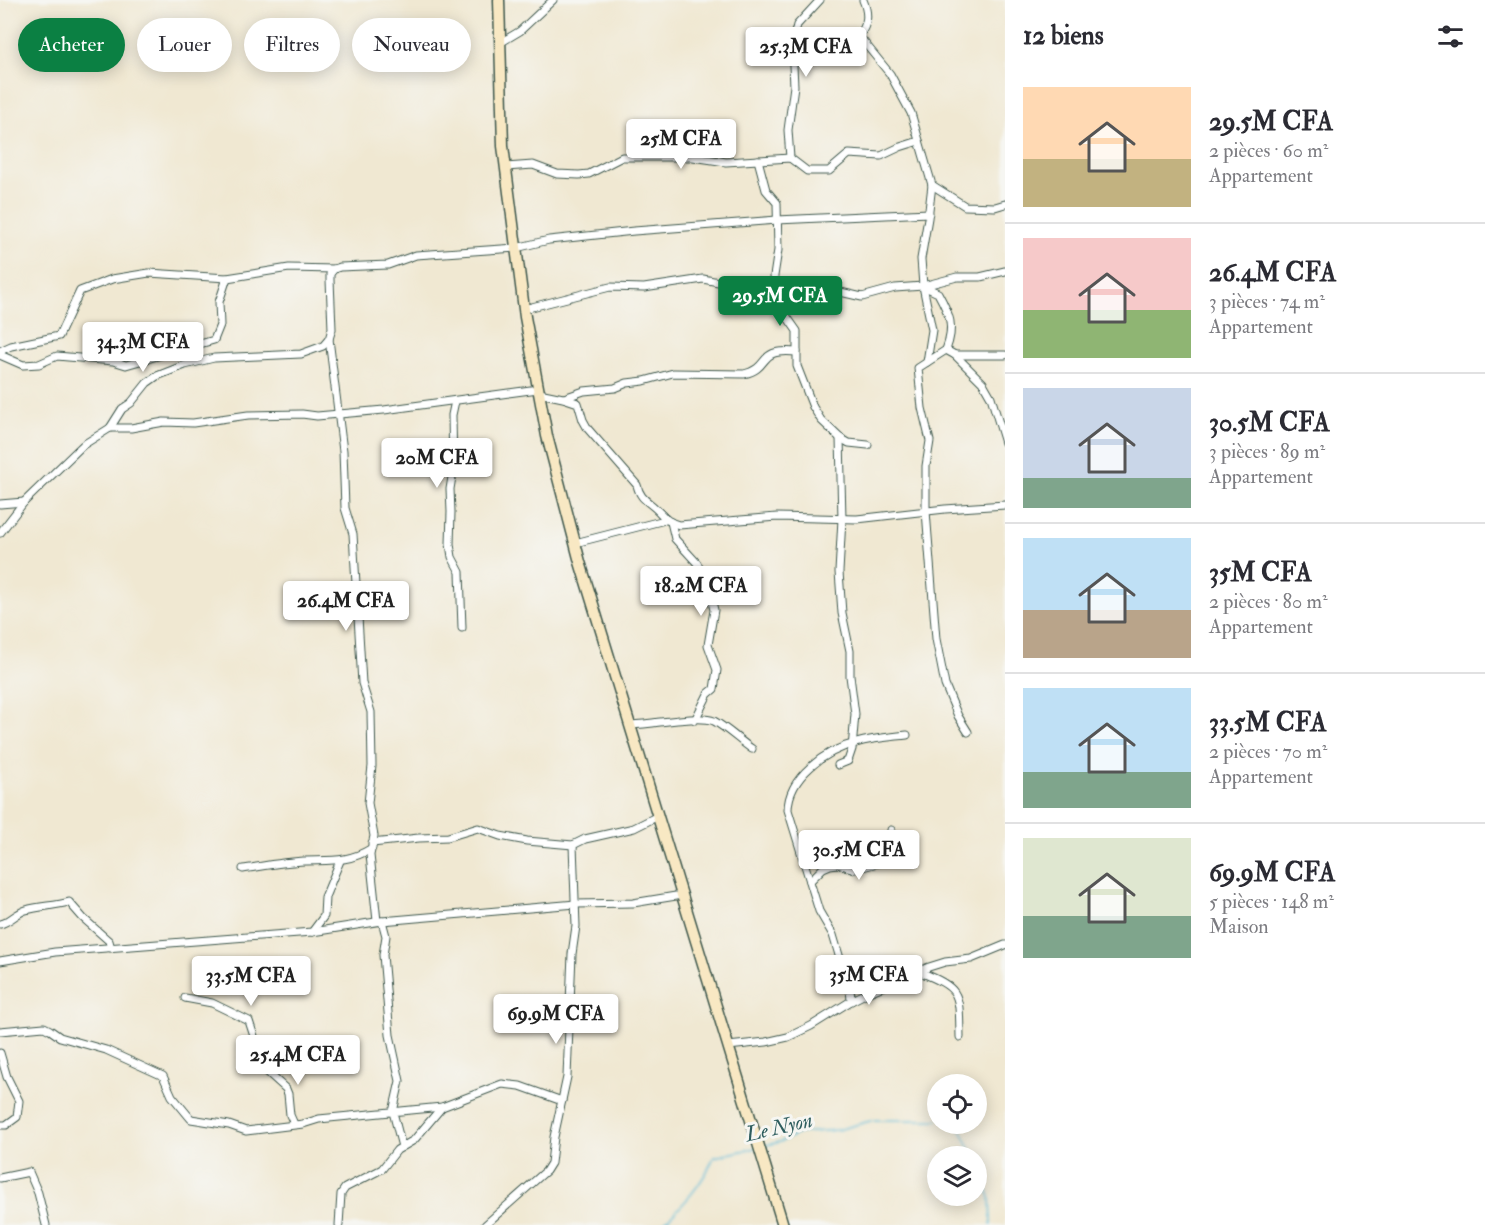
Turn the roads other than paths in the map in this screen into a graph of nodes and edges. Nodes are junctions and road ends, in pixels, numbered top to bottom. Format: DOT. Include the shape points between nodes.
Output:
graph roads {
  1 [pos="499,0"];
  2 [pos="553,0"];
  3 [pos="820,0"];
  4 [pos="863,0"];
  5 [pos="500,43"];
  6 [pos="919,141"];
  7 [pos="790,158"];
  8 [pos="758,160"];
  9 [pos="506,167"];
  10 [pos="932,185"];
  11 [pos="1005,204"];
  12 [pos="929,213"];
  13 [pos="777,220"];
  14 [pos="516,248"];
  15 [pos="334,269"];
  16 [pos="1005,271"];
  17 [pos="227,278"];
  18 [pos="922,286"];
  19 [pos="775,288"];
  20 [pos="524,309"];
  21 [pos="329,339"];
  22 [pos="946,350"];
  23 [pos="797,352"];
  24 [pos="0,353"];
  25 [pos="955,355"];
  26 [pos="1005,355"];
  27 [pos="927,363"];
  28 [pos="539,391"];
  29 [pos="563,398"];
  30 [pos="456,401"];
  31 [pos="338,414"];
  32 [pos="110,428"];
  33 [pos="840,438"];
  34 [pos="1005,443"];
  35 [pos="868,445"];
  36 [pos="24,502"];
  37 [pos="0,504"];
  38 [pos="1005,505"];
  39 [pos="926,511"];
  40 [pos="842,519"];
  41 [pos="668,521"];
  42 [pos="0,533"];
  43 [pos="575,543"];
  44 [pos="462,628"];
  45 [pos="695,720"];
  46 [pos="630,725"];
  47 [pos="968,732"];
  48 [pos="907,735"];
  49 [pos="853,743"];
  50 [pos="752,749"];
  51 [pos="838,765"];
  52 [pos="657,816"];
  53 [pos="891,830"];
  54 [pos="573,844"];
  55 [pos="372,846"];
  56 [pos="340,861"];
  57 [pos="243,869"];
  58 [pos="810,881"];
  59 [pos="682,895"];
  60 [pos="576,904"];
  61 [pos="380,921"];
  62 [pos="0,924"];
  63 [pos="312,932"];
  64 [pos="1005,945"];
  65 [pos="111,948"];
  66 [pos="0,961"];
  67 [pos="920,972"];
  68 [pos="185,998"];
  69 [pos="851,1000"];
  70 [pos="0,1031"];
  71 [pos="960,1037"];
  72 [pos="728,1046"];
  73 [pos="0,1053"];
  74 [pos="562,1101"];
  75 [pos="442,1107"];
  76 [pos="393,1112"];
  77 [pos="294,1124"];
  78 [pos="0,1125"];
  79 [pos="402,1147"];
  80 [pos="0,1178"];
  81 [pos="46,1225"];
  82 [pos="339,1225"];
  83 [pos="485,1225"];
  84 [pos="783,1225"];
  1 -- 5 [label="main road"];
  2 -- 5 [label="street" via="520,31"];
  3 -- 7 [label="street" via="797,25 792,45"];
  4 -- 6 [label="street" via="867,25 859,36 890,74"];
  5 -- 9 [label="main road"];
  6 -- 7 [label="street" via="881,156 849,154 829,171 807,171"];
  6 -- 10 [label="street"];
  7 -- 8 [label="street"];
  8 -- 9 [label="street" via="622,157 579,175 557,174 533,165"];
  8 -- 13 [label="street" via="766,190 777,203"];
  9 -- 14 [label="main road"];
  10 -- 11 [label="street" via="965,206"];
  10 -- 12 [label="street"];
  12 -- 13 [label="street"];
  12 -- 18 [label="street" via="921,259"];
  13 -- 14 [label="street" via="549,240"];
  13 -- 19 [label="street"];
  14 -- 15 [label="street" via="416,255 388,265"];
  14 -- 20 [label="main road"];
  15 -- 17 [label="street" via="289,268"];
  15 -- 21 [label="street" via="330,274"];
  16 -- 18 [label="street"];
  17 -- 24 [label="street" via="149,273 112,279 80,291 59,336 11,346"];
  17 -- 24 [label="street" via="214,340 126,365 57,356 39,364 23,365"];
  18 -- 19 [label="street" via="862,297 836,291 798,293"];
  18 -- 22 [label="street" via="938,293 949,314 952,334"];
  18 -- 27 [label="street" via="932,330"];
  19 -- 20 [label="street" via="703,279 644,288 610,287"];
  19 -- 23 [label="street" via="778,303 797,331"];
  20 -- 28 [label="main road"];
  21 -- 31 [label="street"];
  21 -- 32 [label="street" via="323,346 301,354 213,358 157,376 122,409"];
  22 -- 25 [label="street"];
  22 -- 27 [label="street"];
  23 -- 29 [label="street" via="773,352 754,372 744,374 673,373"];
  23 -- 33 [label="street" via="797,366 813,407"];
  25 -- 26 [label="street"];
  25 -- 34 [label="street" via="984,383"];
  27 -- 39 [label="street" via="918,368 930,441"];
  28 -- 29 [label="street"];
  28 -- 30 [label="street"];
  28 -- 43 [label="main road"];
  29 -- 41 [label="street" via="578,404 588,429 637,485 645,502"];
  30 -- 31 [label="street"];
  30 -- 44 [label="street" via="452,415 450,544 460,572"];
  31 -- 32 [label="street" via="248,415"];
  31 -- 55 [label="street" via="345,508 353,534 362,683 372,712 368,803"];
  32 -- 36 [label="street" via="83,445"];
  33 -- 35 [label="street"];
  33 -- 40 [label="street"];
  36 -- 37 [label="street"];
  36 -- 42 [label="street"];
  38 -- 39 [label="street"];
  39 -- 40 [label="street"];
  39 -- 47 [label="street" via="936,639 945,685"];
  40 -- 41 [label="street" via="777,517 691,525"];
  40 -- 49 [label="street" via="839,572 855,714"];
  41 -- 43 [label="street"];
  41 -- 45 [label="street" via="675,539 697,563 714,610 708,645 717,670 714,689"];
  43 -- 46 [label="main road"];
  45 -- 46 [label="street"];
  45 -- 50 [label="street" via="712,721"];
  46 -- 52 [label="main road"];
  48 -- 49 [label="street"];
  49 -- 51 [label="street" via="848,761"];
  49 -- 58 [label="street" via="806,770 788,798 788,810"];
  52 -- 54 [label="street" via="634,828"];
  52 -- 59 [label="main road"];
  53 -- 58 [label="street" via="890,843 896,854 893,860 855,869 830,865"];
  54 -- 55 [label="street" via="527,841 478,828 448,837 419,837"];
  54 -- 60 [label="street"];
  55 -- 56 [label="street" via="361,855"];
  55 -- 61 [label="street"];
  56 -- 57 [label="street" via="302,861"];
  56 -- 63 [label="street" via="325,897 324,916"];
  58 -- 69 [label="street" via="819,911 849,974"];
  59 -- 60 [label="street" via="633,903"];
  59 -- 72 [label="main road"];
  60 -- 61 [label="street"];
  60 -- 74 [label="street" via="567,1077"];
  61 -- 63 [label="street"];
  61 -- 76 [label="street" via="386,936 383,955 390,1035 400,1081"];
  62 -- 65 [label="street" via="23,910 69,902 109,941"];
  63 -- 65 [label="street"];
  64 -- 67 [label="street" via="971,959 945,962"];
  65 -- 66 [label="street"];
  67 -- 69 [label="street"];
  67 -- 71 [label="street" via="954,990"];
  68 -- 77 [label="street" via="212,1003 249,1021 265,1070 286,1089"];
  69 -- 72 [label="street" via="788,1037"];
  70 -- 77 [label="street" via="44,1027 60,1037 127,1058 163,1076 172,1096 191,1119 246,1131"];
  72 -- 84 [label="main road"];
  73 -- 78 [label="street" via="19,1101 17,1117"];
  74 -- 75 [label="street" via="511,1084"];
  74 -- 83 [label="street" via="551,1163"];
  75 -- 76 [label="street"];
  75 -- 79 [label="street" via="414,1140"];
  76 -- 77 [label="street"];
  76 -- 79 [label="street"];
  79 -- 82 [label="street" via="382,1169 345,1188"];
  80 -- 81 [label="street" via="29,1172 32,1175"];
}
